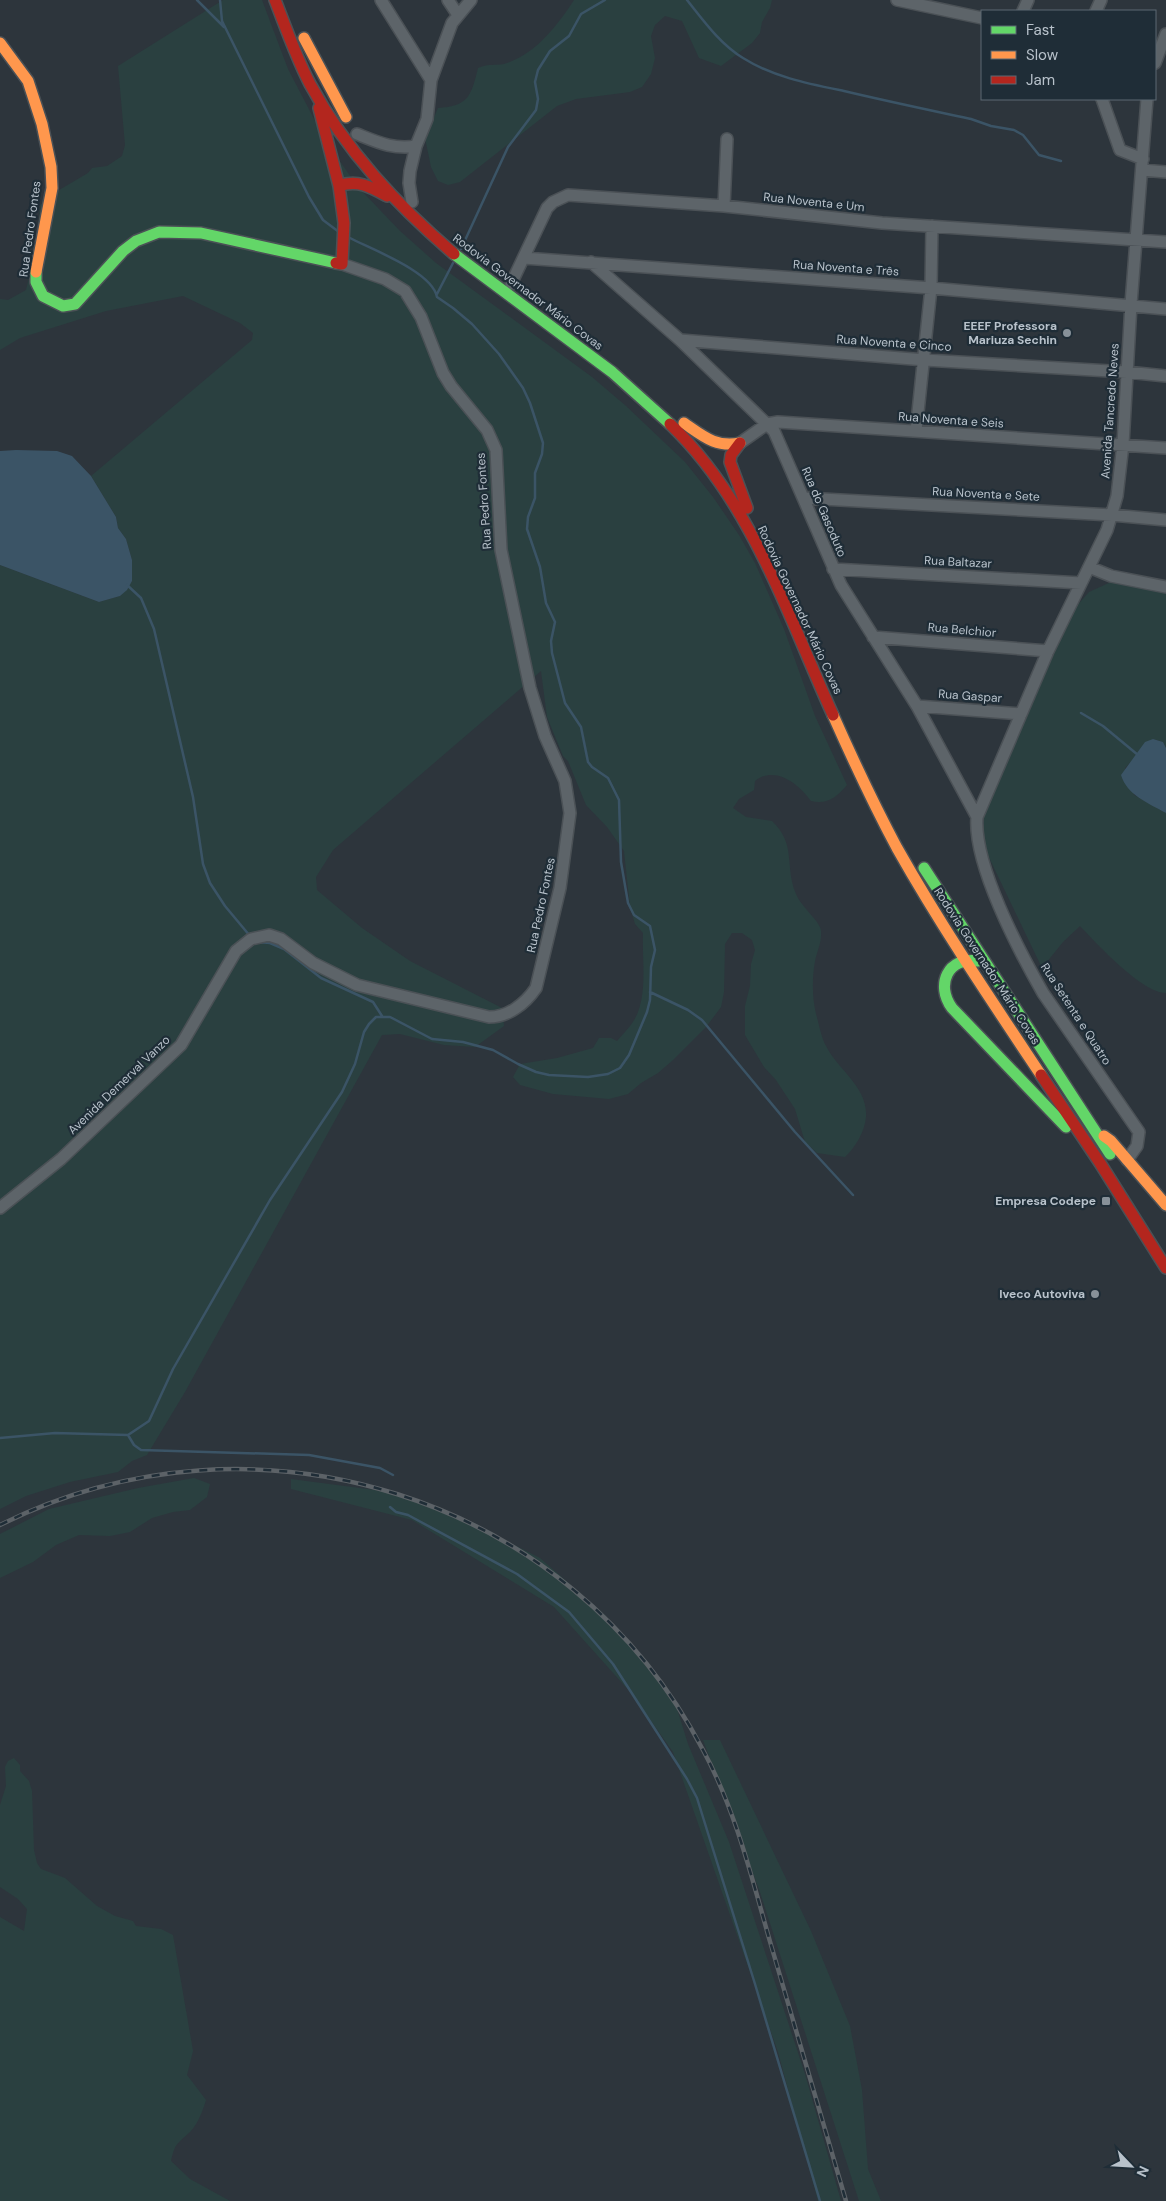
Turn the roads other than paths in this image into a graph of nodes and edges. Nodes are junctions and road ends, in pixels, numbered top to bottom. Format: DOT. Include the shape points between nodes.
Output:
graph roads {
  1 [pos="275,0"];
  2 [pos="381,0"];
  3 [pos="448,0"];
  4 [pos="471,0"];
  5 [pos="897,0"];
  6 [pos="950,0"];
  7 [pos="946,11"];
  8 [pos="458,15"];
  9 [pos="981,18"];
  10 [pos="298,25"];
  11 [pos="1166,34"];
  12 [pos="0,43"];
  13 [pos="1156,60"];
  14 [pos="431,80"];
  15 [pos="316,93"];
  16 [pos="1102,100"];
  17 [pos="1147,100"];
  18 [pos="357,134"];
  19 [pos="727,139"];
  20 [pos="416,146"];
  21 [pos="1142,164"];
  22 [pos="1166,172"];
  23 [pos="339,186"];
  24 [pos="398,202"];
  25 [pos="412,202"];
  26 [pos="724,206"];
  27 [pos="932,226"];
  28 [pos="1136,238"];
  29 [pos="1166,242"];
  30 [pos="524,258"];
  31 [pos="591,262"];
  32 [pos="342,264"];
  33 [pos="511,284"];
  34 [pos="931,288"];
  35 [pos="1131,304"];
  36 [pos="1166,309"];
  37 [pos="680,340"];
  38 [pos="925,360"];
  39 [pos="1127,372"];
  40 [pos="1166,376"];
  41 [pos="684,423"];
  42 [pos="767,424"];
  43 [pos="916,432"];
  44 [pos="740,443"];
  45 [pos="1123,444"];
  46 [pos="1166,448"];
  47 [pos="804,498"];
  48 [pos="748,510"];
  49 [pos="1112,515"];
  50 [pos="1166,520"];
  51 [pos="1089,567"];
  52 [pos="833,569"];
  53 [pos="1081,583"];
  54 [pos="1166,588"];
  55 [pos="873,637"];
  56 [pos="1048,651"];
  57 [pos="917,706"];
  58 [pos="1021,714"];
  59 [pos="880,787"];
  60 [pos="977,817"];
  61 [pos="915,854"];
  62 [pos="251,939"];
  63 [pos="965,960"];
  64 [pos="989,966"];
  65 [pos="1097,1134"];
  66 [pos="1083,1138"];
  67 [pos="1127,1160"];
  68 [pos="1118,1167"];
  69 [pos="1166,1205"];
  70 [pos="0,1208"];
  71 [pos="1166,1268"];
  1 -- 15 [label="main road, Rodovia Governador Mário Covas"];
  2 -- 14 [label="street"];
  3 -- 8 [label="street"];
  4 -- 8 [label="street"];
  5 -- 7 [label="street"];
  6 -- 7 [label="street"];
  7 -- 9 [label="street"];
  8 -- 14 [label="street" via="448,32"];
  10 -- 18 [label="main road, Rodovia Governador Mário Covas"];
  11 -- 13 [label="street"];
  12 -- 32 [label="main road, Rua Pedro Fontes" via="28,81 51,167 52,188 36,273 36,282 43,296 62,306 75,304 123,251 136,241 159,232 201,233"];
  14 -- 20 [label="street" via="427,119"];
  15 -- 23 [label="main road"];
  15 -- 24 [label="main road, Rodovia Governador Mário Covas" via="348,142"];
  16 -- 21 [label="street" via="1120,150"];
  17 -- 21 [label="street"];
  18 -- 20 [label="street" via="390,146"];
  18 -- 25 [label="main road, Rodovia Governador Mário Covas" via="382,169"];
  19 -- 26 [label="street"];
  20 -- 25 [label="street" via="409,177"];
  21 -- 22 [label="street"];
  21 -- 28 [label="street, Avenida Tancredo Neves"];
  23 -- 24 [label="main road" via="356,181"];
  23 -- 32 [label="main road" via="344,223"];
  24 -- 63 [label="main road, Rodovia Governador Mário Covas" via="446,247 639,394 712,470 764,558 861,779 899,851"];
  25 -- 33 [label="main road, Rodovia Governador Mário Covas"];
  26 -- 27 [label="street, Rua Noventa e Um"];
  26 -- 30 [label="street, Rua Noventa e Um" via="568,195 547,208"];
  27 -- 28 [label="street, Rua Noventa e Um"];
  27 -- 34 [label="street"];
  28 -- 29 [label="street, Rua Noventa e Um"];
  28 -- 35 [label="street, Avenida Tancredo Neves"];
  30 -- 31 [label="street, Rua Noventa e Três"];
  30 -- 33 [label="street, Rua Noventa e Um"];
  31 -- 34 [label="street, Rua Noventa e Três"];
  31 -- 37 [label="street, Rua do Gasoduto"];
  32 -- 62 [label="street, Rua Pedro Fontes" via="385,279 405,291 421,317 444,373 492,438 496,450 501,550 530,688 545,736 565,781 570,806 569,828 560,888 538,983 527,998 503,1016 489,1017 357,985 313,963 280,939 269,935"];
  33 -- 41 [label="main road, Rodovia Governador Mário Covas" via="634,376"];
  34 -- 35 [label="street, Rua Noventa e Três"];
  34 -- 38 [label="street"];
  35 -- 36 [label="street, Rua Noventa e Três"];
  35 -- 39 [label="street, Avenida Tancredo Neves"];
  37 -- 38 [label="street, Rua Noventa e Cinco"];
  37 -- 42 [label="street, Rua do Gasoduto"];
  38 -- 39 [label="street, Rua Noventa e Cinco"];
  38 -- 43 [label="street"];
  39 -- 40 [label="street, Rua Noventa e Cinco"];
  39 -- 45 [label="street, Avenida Tancredo Neves"];
  41 -- 44 [label="main road" via="719,445"];
  41 -- 48 [label="main road, Rodovia Governador Mário Covas"];
  42 -- 43 [label="street, Rua Noventa e Seis" via="778,422"];
  42 -- 44 [label="street"];
  42 -- 47 [label="street, Rua do Gasoduto" via="778,439"];
  43 -- 45 [label="street, Rua Noventa e Seis"];
  44 -- 48 [label="main road" via="730,462"];
  45 -- 46 [label="street, Rua Noventa e Seis"];
  45 -- 49 [label="street, Avenida Tancredo Neves"];
  47 -- 49 [label="street, Rua Noventa e Sete"];
  47 -- 52 [label="street, Rua do Gasoduto"];
  48 -- 59 [label="main road, Rodovia Governador Mário Covas" via="770,550"];
  49 -- 50 [label="street, Rua Noventa e Sete"];
  49 -- 51 [label="street, Avenida Tancredo Neves"];
  51 -- 53 [label="street, Avenida Tancredo Neves"];
  51 -- 54 [label="street" via="1111,576"];
  52 -- 53 [label="street, Rua Baltazar"];
  52 -- 55 [label="street, Rua do Gasoduto"];
  53 -- 56 [label="street, Avenida Tancredo Neves"];
  55 -- 56 [label="street, Rua Belchior"];
  55 -- 57 [label="street, Rua do Gasoduto"];
  56 -- 58 [label="street, Avenida Tancredo Neves"];
  57 -- 58 [label="street, Rua Gaspar"];
  57 -- 60 [label="street, Rua do Gasoduto"];
  58 -- 60 [label="street, Avenida Tancredo Neves"];
  60 -- 67 [label="street, Rua Setenta e Quatro" via="977,839 988,876 1030,970 1139,1132 1138,1146"];
  61 -- 64 [label="main road, Rodovia Governador Mário Covas"];
  62 -- 70 [label="street, Avenida Demerval Vanzo" via="236,952 181,1045 61,1159"];
  63 -- 64 [label="main road"];
  63 -- 66 [label="main road, Rodovia Governador Mário Covas"];
  63 -- 66 [label="main road" via="952,968 946,978 943,989 946,999 1056,1119"];
  64 -- 65 [label="main road, Rodovia Governador Mário Covas"];
  65 -- 67 [label="main road" via="1111,1141"];
  65 -- 68 [label="main road, Rodovia Governador Mário Covas"];
  66 -- 71 [label="main road, Rodovia Governador Mário Covas"];
  67 -- 69 [label="main road"];
}
